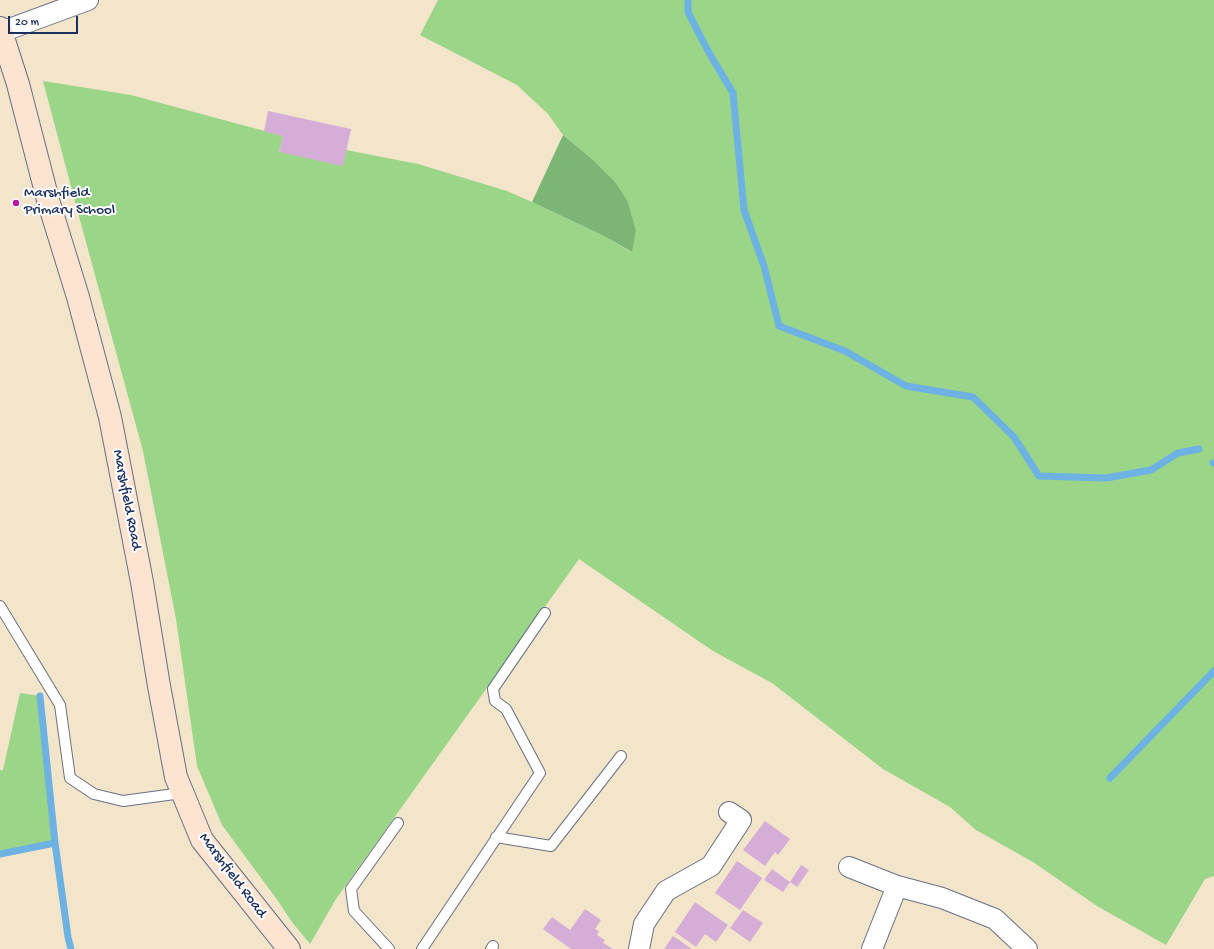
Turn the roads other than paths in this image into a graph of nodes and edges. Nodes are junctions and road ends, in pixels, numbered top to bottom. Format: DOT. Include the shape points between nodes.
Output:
graph roads {
  1 [pos="88,0"];
  2 [pos="1,30"];
  3 [pos="0,606"];
  4 [pos="545,613"];
  5 [pos="621,756"];
  6 [pos="182,793"];
  7 [pos="729,812"];
  8 [pos="398,824"];
  9 [pos="496,837"];
  10 [pos="849,867"];
  11 [pos="897,886"];
  12 [pos="424,948"];
  13 [pos="289,949"];
  14 [pos="389,949"];
  15 [pos="639,949"];
  16 [pos="872,949"];
  17 [pos="1027,949"];
  1 -- 2 [label="street"];
  2 -- 6 [label="street, Marshfield Road" via="110,417 176,778"];
  3 -- 6 [label="lane" via="60,705 70,778 94,794 123,801"];
  4 -- 9 [label="lane" via="493,689 495,701 506,709 540,773"];
  5 -- 9 [label="lane" via="550,846"];
  6 -- 13 [label="street, Marshfield Road" via="202,840"];
  7 -- 15 [label="street" via="741,820 711,866 666,891 644,924"];
  8 -- 14 [label="lane" via="351,889 354,910"];
  9 -- 12 [label="lane"];
  10 -- 11 [label="street"];
  11 -- 16 [label="street"];
  11 -- 17 [label="street" via="942,898 995,919"];
}
